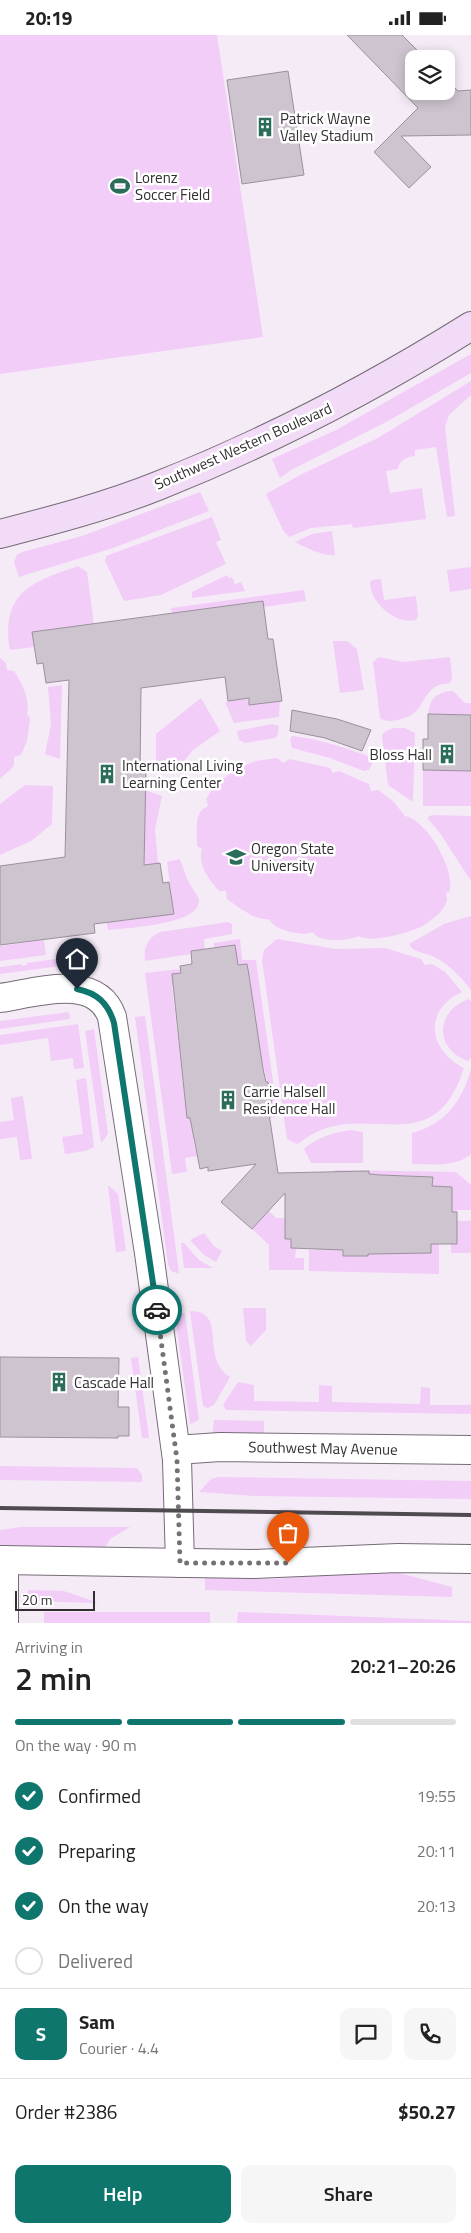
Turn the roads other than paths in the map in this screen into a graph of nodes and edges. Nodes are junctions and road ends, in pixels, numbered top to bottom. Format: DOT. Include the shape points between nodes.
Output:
graph roads {
  1 [pos="471,326"];
  2 [pos="0,534"];
  3 [pos="0,998"];
  4 [pos="176,1450"];
  5 [pos="471,1450"];
  6 [pos="471,1559"];
  7 [pos="2,1560"];
  8 [pos="180,1563"];
  9 [pos="4,1623"];
  1 -- 2 [label="main road, Southwest Western Boulevard" via="365,389 224,459 159,486"];
  3 -- 4 [label="street" via="63,989 89,992 106,1005 114,1023"];
  4 -- 5 [label="street, Southwest May Avenue" via="220,1447"];
  4 -- 8 [label="street"];
  6 -- 8 [label="street"];
  7 -- 8 [label="street"];
  7 -- 9 [label="street"];
}
